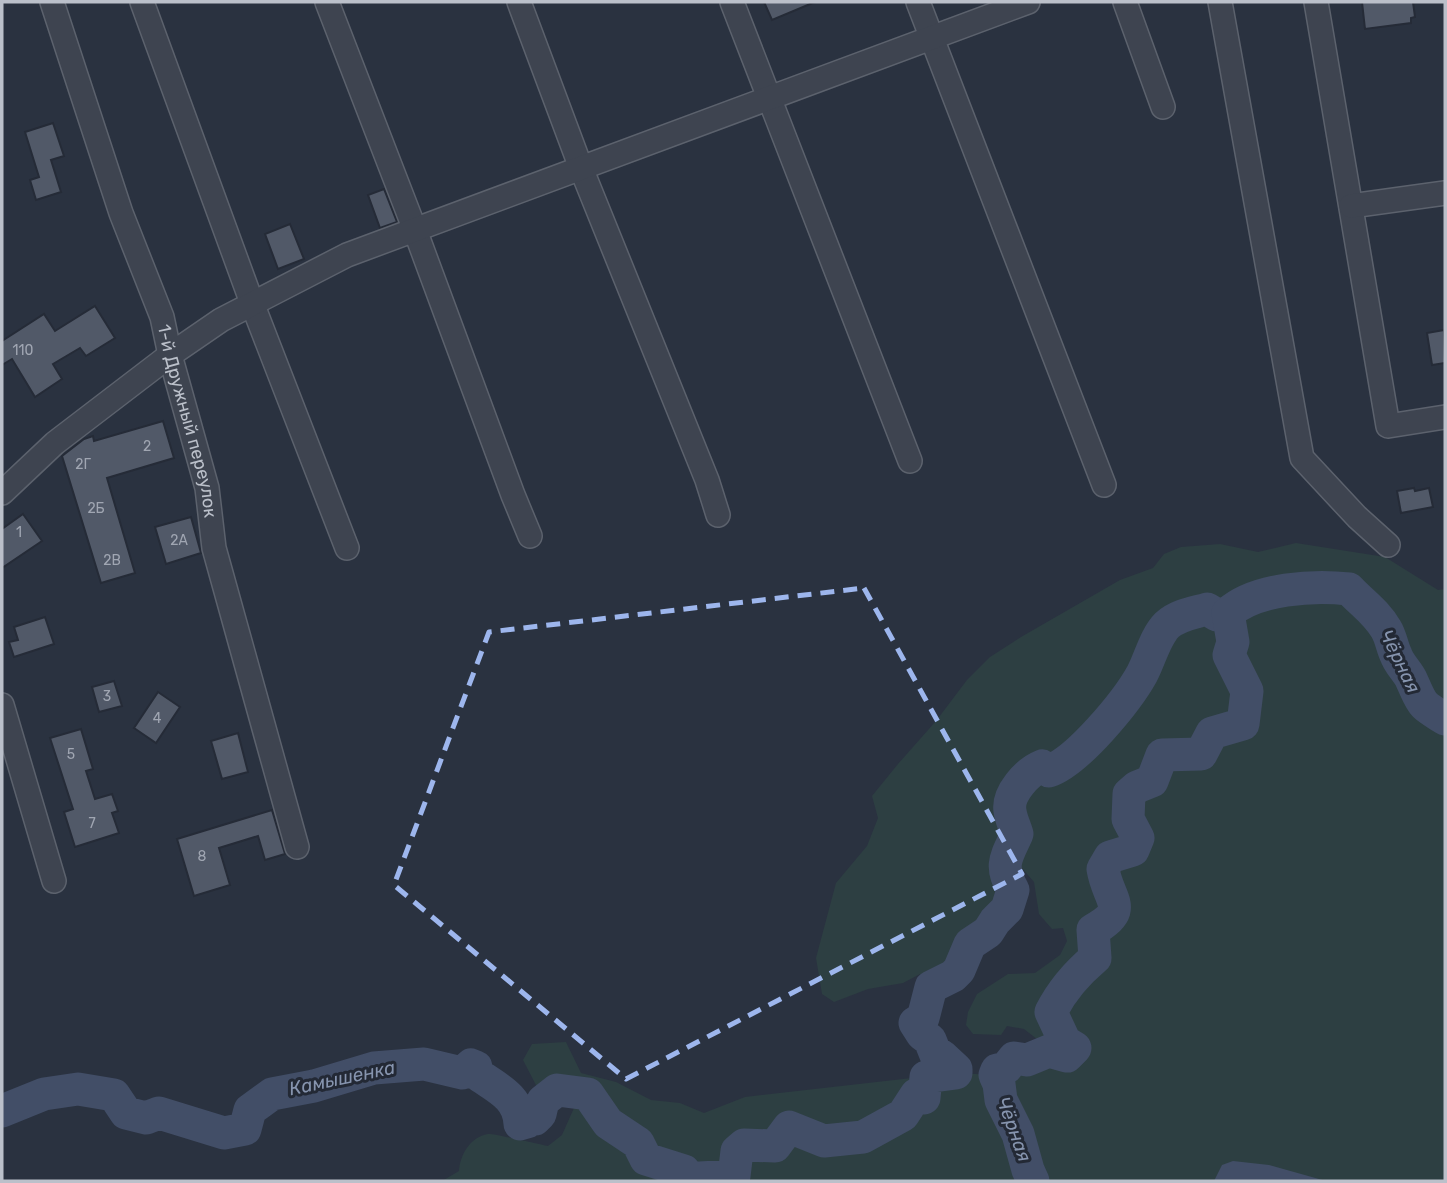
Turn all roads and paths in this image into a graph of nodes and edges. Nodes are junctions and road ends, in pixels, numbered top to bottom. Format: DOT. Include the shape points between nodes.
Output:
graph roads {
  1 [pos="52,2"];
  2 [pos="142,2"];
  3 [pos="327,2"];
  4 [pos="519,2"];
  5 [pos="732,2"];
  6 [pos="918,2"];
  7 [pos="1028,2"];
  8 [pos="1125,2"];
  9 [pos="1220,2"];
  10 [pos="1316,2"];
  11 [pos="931,38"];
  12 [pos="770,97"];
  13 [pos="1163,107"];
  14 [pos="581,168"];
  15 [pos="1445,192"];
  16 [pos="1351,206"];
  17 [pos="415,230"];
  18 [pos="252,303"];
  19 [pos="170,355"];
  20 [pos="1445,417"];
  21 [pos="910,461"];
  22 [pos="1104,485"];
  23 [pos="2,493"];
  24 [pos="718,515"];
  25 [pos="530,536"];
  26 [pos="1388,545"];
  27 [pos="347,548"];
  28 [pos="2,705"];
  29 [pos="297,847"];
  30 [pos="54,881"];
  1 -- 19 [label="street, 1-й Дружный переулок" via="121,213 162,317"];
  2 -- 18 [label="street"];
  3 -- 17 [label="street"];
  4 -- 14 [label="street"];
  5 -- 12 [label="street"];
  6 -- 11 [label="street"];
  7 -- 11 [label="street"];
  8 -- 13 [label="street"];
  9 -- 26 [label="street" via="1302,458"];
  10 -- 16 [label="street"];
  11 -- 12 [label="street"];
  11 -- 22 [label="street"];
  12 -- 14 [label="street"];
  12 -- 21 [label="street"];
  14 -- 17 [label="street"];
  14 -- 24 [label="street"];
  15 -- 16 [label="street"];
  16 -- 20 [label="street" via="1388,426"];
  17 -- 18 [label="street" via="347,255"];
  17 -- 25 [label="street"];
  18 -- 19 [label="street"];
  18 -- 27 [label="street"];
  19 -- 23 [label="street" via="55,443"];
  19 -- 29 [label="street, 1-й Дружный переулок" via="207,488 214,548"];
  28 -- 30 [label="street"];
}
